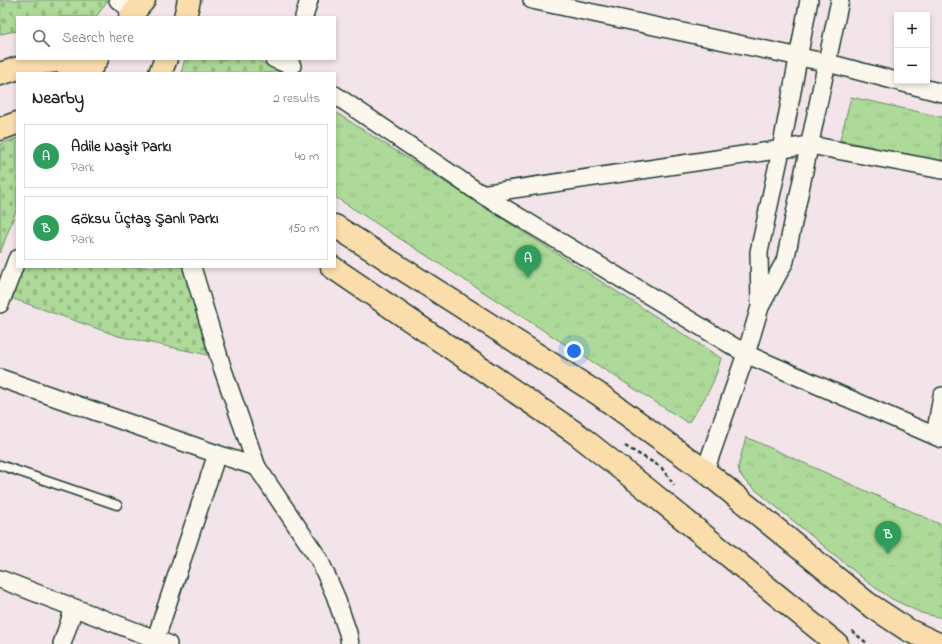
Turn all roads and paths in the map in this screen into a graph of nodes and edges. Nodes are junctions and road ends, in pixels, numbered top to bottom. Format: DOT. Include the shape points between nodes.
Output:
graph roads {
  1 [pos="189,0"];
  2 [pos="309,0"];
  3 [pos="532,0"];
  4 [pos="809,0"];
  5 [pos="840,0"];
  6 [pos="580,5"];
  7 [pos="185,16"];
  8 [pos="304,16"];
  9 [pos="798,57"];
  10 [pos="166,60"];
  11 [pos="277,60"];
  12 [pos="828,63"];
  13 [pos="296,66"];
  14 [pos="93,68"];
  15 [pos="160,72"];
  16 [pos="0,74"];
  17 [pos="942,93"];
  18 [pos="336,96"];
  19 [pos="16,122"];
  20 [pos="0,129"];
  21 [pos="810,145"];
  22 [pos="781,150"];
  23 [pos="942,170"];
  24 [pos="480,194"];
  25 [pos="336,227"];
  26 [pos="16,262"];
  27 [pos="192,268"];
  28 [pos="333,268"];
  29 [pos="0,304"];
  30 [pos="760,306"];
  31 [pos="746,354"];
  32 [pos="0,378"];
  33 [pos="942,396"];
  34 [pos="938,438"];
  35 [pos="217,454"];
  36 [pos="0,465"];
  37 [pos="257,468"];
  38 [pos="705,471"];
  39 [pos="117,505"];
  40 [pos="0,579"];
  41 [pos="74,608"];
  42 [pos="159,642"];
  43 [pos="62,644"];
  44 [pos="350,644"];
  45 [pos="837,644"];
  46 [pos="938,644"];
  1 -- 7 [label="main road"];
  2 -- 8 [label="street"];
  3 -- 6 [label="street"];
  4 -- 9 [label="street"];
  5 -- 12 [label="street"];
  6 -- 9 [label="street"];
  9 -- 12 [label="street"];
  9 -- 22 [label="street"];
  10 -- 15 [label="main road"];
  11 -- 13 [label="street"];
  12 -- 17 [label="street"];
  12 -- 21 [label="street"];
  14 -- 16 [label="main road" via="58,61 31,64"];
  18 -- 24 [label="street"];
  19 -- 20 [label="main road"];
  21 -- 22 [label="street"];
  21 -- 23 [label="street"];
  21 -- 30 [label="street" via="785,261"];
  22 -- 24 [label="street"];
  22 -- 30 [label="street" via="759,252"];
  24 -- 31 [label="street"];
  25 -- 38 [label="main road" via="600,395"];
  26 -- 29 [label="street"];
  27 -- 37 [label="street"];
  28 -- 45 [label="main road" via="577,434"];
  30 -- 31 [label="street"];
  31 -- 34 [label="street"];
  31 -- 38 [label="street"];
  32 -- 35 [label="street"];
  33 -- 34 [label="street"];
  35 -- 37 [label="street"];
  35 -- 42 [label="street"];
  36 -- 39 [label="lane"];
  37 -- 44 [label="street" via="319,559 335,595"];
  38 -- 46 [label="main road" via="867,603 908,630"];
  40 -- 41 [label="street"];
  41 -- 42 [label="street"];
  41 -- 43 [label="street"];
}
